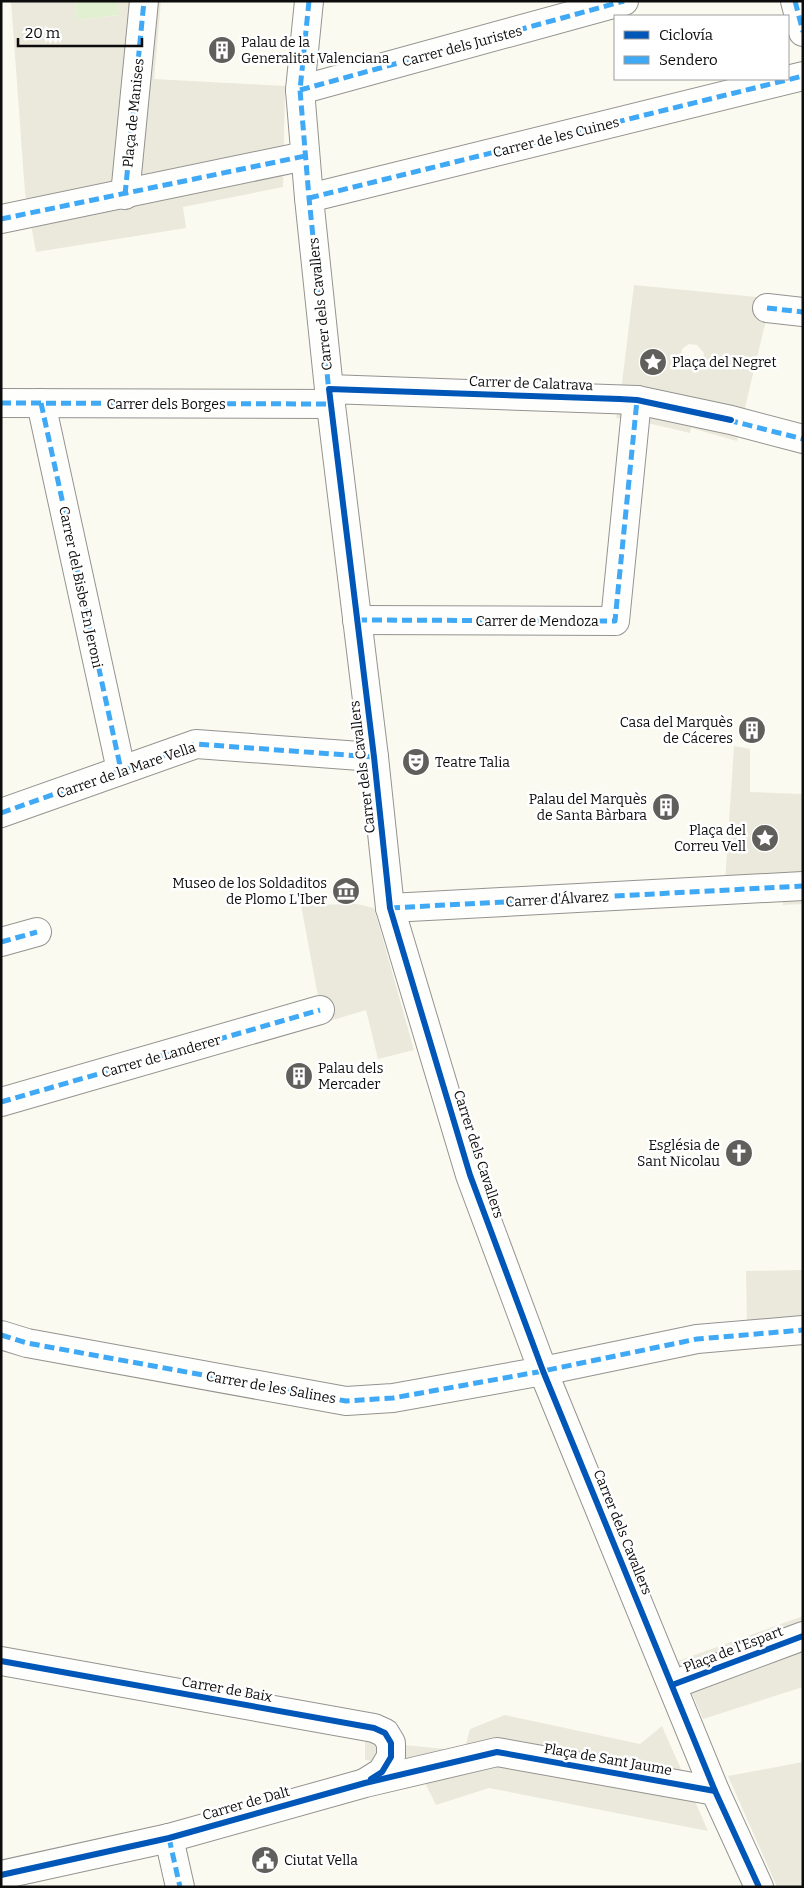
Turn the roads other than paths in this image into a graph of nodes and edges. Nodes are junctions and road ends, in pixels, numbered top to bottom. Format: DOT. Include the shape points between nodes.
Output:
graph roads {
  1 [pos="144,1"];
  2 [pos="309,1"];
  3 [pos="624,1"];
  4 [pos="795,1"];
  5 [pos="803,32"];
  6 [pos="803,76"];
  7 [pos="789,79"];
  8 [pos="787,80"];
  9 [pos="300,90"];
  10 [pos="305,156"];
  11 [pos="125,195"];
  12 [pos="309,198"];
  13 [pos="1,220"];
  14 [pos="767,308"];
  15 [pos="803,312"];
  16 [pos="329,396"];
  17 [pos="637,400"];
  18 [pos="1,403"];
  19 [pos="41,404"];
  20 [pos="803,439"];
  21 [pos="357,620"];
  22 [pos="374,757"];
  23 [pos="121,770"];
  24 [pos="1,813"];
  25 [pos="803,886"];
  26 [pos="390,908"];
  27 [pos="37,932"];
  28 [pos="1,942"];
  29 [pos="320,1010"];
  30 [pos="1,1102"];
  31 [pos="803,1330"];
  32 [pos="1,1335"];
  33 [pos="543,1371"];
  34 [pos="803,1636"];
  35 [pos="1,1661"];
  36 [pos="672,1685"];
  37 [pos="497,1752"];
  38 [pos="365,1783"];
  39 [pos="715,1791"];
  40 [pos="169,1838"];
  41 [pos="1,1875"];
  42 [pos="180,1887"];
  43 [pos="759,1887"];
  1 -- 11 [label="street, Plaça de Manises"];
  2 -- 9 [label="street, Carrer dels Cavallers"];
  3 -- 9 [label="street, Carrer dels Juristes"];
  4 -- 5 [label="street"];
  6 -- 7 [label="street, Carrer de les Cuines"];
  8 -- 12 [label="street, Carrer de les Cuines"];
  9 -- 10 [label="street, Carrer dels Cavallers"];
  10 -- 11 [label="street"];
  10 -- 12 [label="street, Carrer dels Cavallers"];
  11 -- 13 [label="street"];
  12 -- 16 [label="street, Carrer dels Cavallers"];
  14 -- 15 [label="street"];
  16 -- 17 [label="street, Carrer de Calatrava"];
  16 -- 19 [label="street, Carrer dels Borges"];
  16 -- 21 [label="street, Carrer dels Cavallers"];
  17 -- 20 [label="street, Carrer de Calatrava"];
  17 -- 21 [label="street, Carrer de Mendoza" via="615,621"];
  18 -- 19 [label="street, Carrer dels Borges"];
  19 -- 23 [label="street, Carrer del Bisbe En Jeroni"];
  21 -- 22 [label="street, Carrer dels Cavallers"];
  22 -- 23 [label="street, Carrer de la Mare Vella" via="196,744"];
  22 -- 26 [label="street, Carrer dels Cavallers"];
  23 -- 24 [label="street, Carrer de la Mare Vella"];
  25 -- 26 [label="street, Carrer d'Álvarez"];
  26 -- 33 [label="street, Carrer dels Cavallers" via="470,1176"];
  27 -- 28 [label="street"];
  29 -- 30 [label="street, Carrer de Landerer"];
  31 -- 33 [label="street, Carrer de les Salines" via="697,1339"];
  32 -- 33 [label="street, Carrer de les Salines" via="27,1343 346,1401 393,1398"];
  33 -- 36 [label="street, Carrer dels Cavallers"];
  34 -- 36 [label="street, Plaça de l'Espart"];
  35 -- 38 [label="street, Carrer de Baix" via="374,1728 385,1733 391,1743 391,1757 382,1772"];
  36 -- 39 [label="street, Carrer dels Cavallers"];
  37 -- 38 [label="street, Carrer de Dalt"];
  37 -- 39 [label="street, Plaça de Sant Jaume"];
  38 -- 40 [label="street, Carrer de Dalt"];
  39 -- 43 [label="street, Carrer dels Cavallers"];
  40 -- 41 [label="street, Carrer de Dalt"];
  40 -- 42 [label="street"];
}
